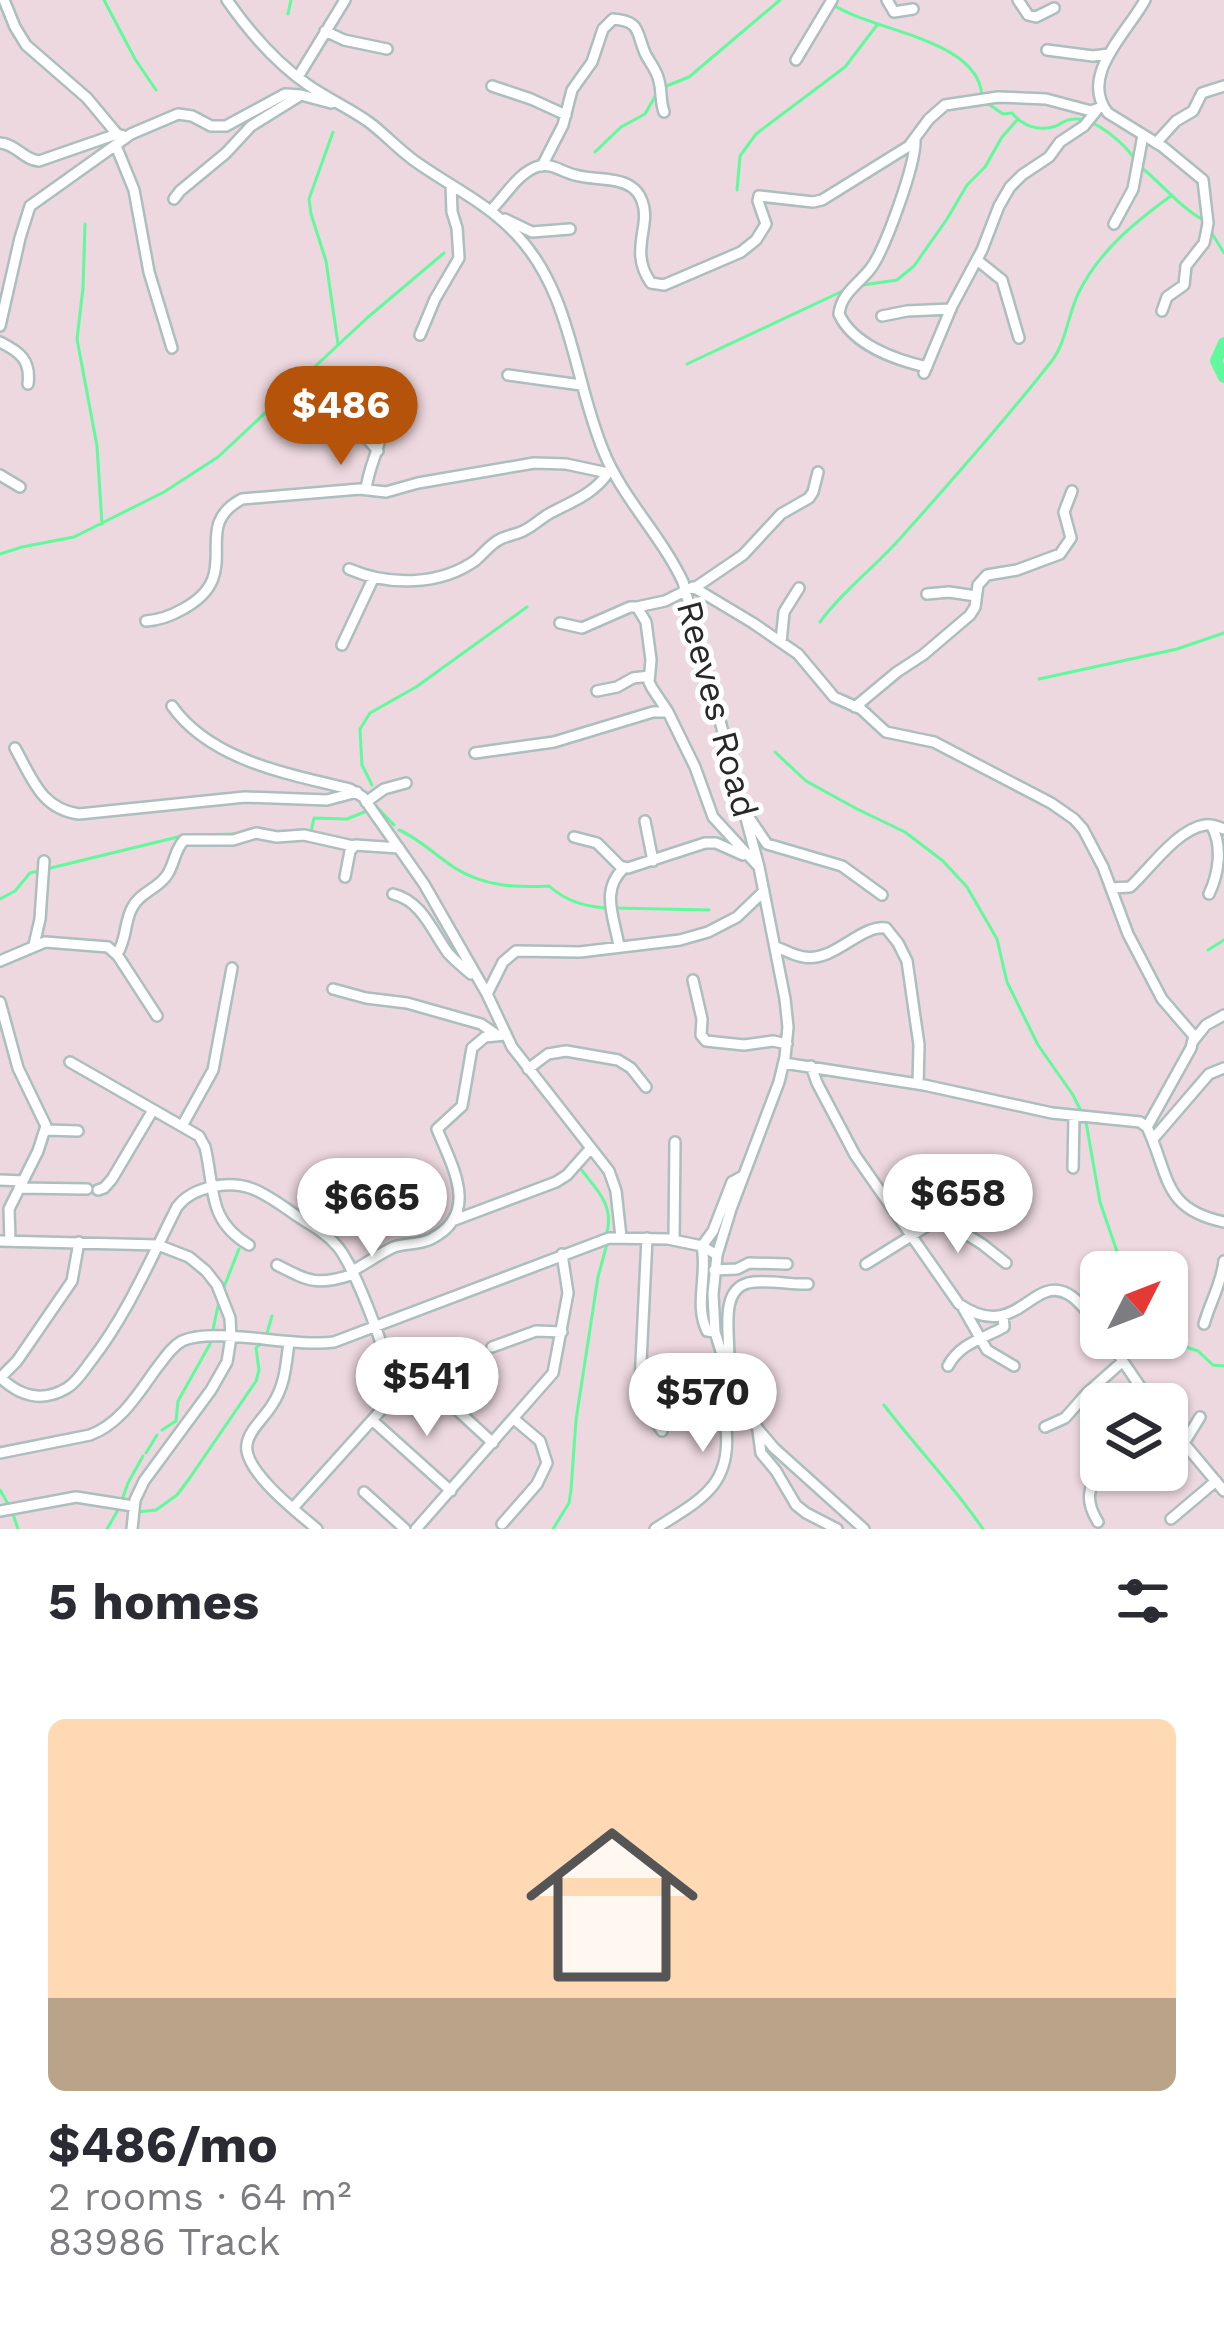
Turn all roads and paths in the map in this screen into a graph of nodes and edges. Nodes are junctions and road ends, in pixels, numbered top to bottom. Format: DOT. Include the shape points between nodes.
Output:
graph roads {
  1 [pos="4,0"];
  2 [pos="227,0"];
  3 [pos="345,0"];
  4 [pos="832,0"];
  5 [pos="887,0"];
  6 [pos="1018,0"];
  7 [pos="1145,0"];
  8 [pos="1054,8"];
  9 [pos="913,9"];
  10 [pos="325,32"];
  11 [pos="387,49"];
  12 [pos="1047,50"];
  13 [pos="1109,54"];
  14 [pos="796,60"];
  15 [pos="298,77"];
  16 [pos="492,86"];
  17 [pos="1224,86"];
  18 [pos="301,95"];
  19 [pos="336,102"];
  20 [pos="1100,108"];
  21 [pos="664,112"];
  22 [pos="566,115"];
  23 [pos="1143,135"];
  24 [pos="120,139"];
  25 [pos="916,140"];
  26 [pos="0,143"];
  27 [pos="1156,143"];
  28 [pos="542,166"];
  29 [pos="451,185"];
  30 [pos="174,200"];
  31 [pos="495,214"];
  32 [pos="1114,224"];
  33 [pos="569,229"];
  34 [pos="977,260"];
  35 [pos="951,309"];
  36 [pos="1162,311"];
  37 [pos="882,316"];
  38 [pos="0,326"];
  39 [pos="420,335"];
  40 [pos="1019,338"];
  41 [pos="0,342"];
  42 [pos="172,348"];
  43 [pos="508,375"];
  44 [pos="297,376"];
  45 [pos="28,384"];
  46 [pos="581,385"];
  47 [pos="382,422"];
  48 [pos="378,451"];
  49 [pos="610,471"];
  50 [pos="818,472"];
  51 [pos="0,475"];
  52 [pos="20,487"];
  53 [pos="366,490"];
  54 [pos="1072,491"];
  55 [pos="350,569"];
  56 [pos="373,579"];
  57 [pos="691,588"];
  58 [pos="799,588"];
  59 [pos="927,594"];
  60 [pos="976,596"];
  61 [pos="665,602"];
  62 [pos="637,607"];
  63 [pos="146,621"];
  64 [pos="646,622"];
  65 [pos="560,623"];
  66 [pos="781,642"];
  67 [pos="343,645"];
  68 [pos="649,676"];
  69 [pos="597,691"];
  70 [pos="172,706"];
  71 [pos="855,707"];
  72 [pos="668,712"];
  73 [pos="15,748"];
  74 [pos="475,753"];
  75 [pos="406,783"];
  76 [pos="357,792"];
  77 [pos="366,802"];
  78 [pos="743,809"];
  79 [pos="645,821"];
  80 [pos="1211,825"];
  81 [pos="1224,830"];
  82 [pos="574,837"];
  83 [pos="353,846"];
  84 [pos="400,848"];
  85 [pos="749,858"];
  86 [pos="44,861"];
  87 [pos="653,861"];
  88 [pos="759,867"];
  89 [pos="624,868"];
  90 [pos="344,877"];
  91 [pos="1134,884"];
  92 [pos="1112,888"];
  93 [pos="764,891"];
  94 [pos="393,894"];
  95 [pos="1209,894"];
  96 [pos="882,895"];
  97 [pos="1119,908"];
  98 [pos="34,945"];
  99 [pos="619,946"];
  100 [pos="776,946"];
  101 [pos="117,954"];
  102 [pos="0,961"];
  103 [pos="232,968"];
  104 [pos="478,980"];
  105 [pos="693,980"];
  106 [pos="333,989"];
  107 [pos="487,994"];
  108 [pos="0,1002"];
  109 [pos="158,1016"];
  110 [pos="1224,1016"];
  111 [pos="501,1035"];
  112 [pos="1194,1040"];
  113 [pos="787,1044"];
  114 [pos="70,1062"];
  115 [pos="784,1064"];
  116 [pos="812,1066"];
  117 [pos="1224,1068"];
  118 [pos="528,1069"];
  119 [pos="918,1084"];
  120 [pos="646,1087"];
  121 [pos="153,1110"];
  122 [pos="1074,1116"];
  123 [pos="182,1126"];
  124 [pos="1148,1127"];
  125 [pos="46,1130"];
  126 [pos="77,1131"];
  127 [pos="1153,1139"];
  128 [pos="675,1142"];
  129 [pos="591,1148"];
  130 [pos="1073,1168"];
  131 [pos="743,1176"];
  132 [pos="0,1180"];
  133 [pos="21,1185"];
  134 [pos="213,1187"];
  135 [pos="452,1221"];
  136 [pos="1224,1222"];
  137 [pos="621,1237"];
  138 [pos="647,1238"];
  139 [pos="911,1238"];
  140 [pos="674,1240"];
  141 [pos="5,1241"];
  142 [pos="79,1242"];
  143 [pos="158,1245"];
  144 [pos="249,1245"];
  145 [pos="702,1246"];
  146 [pos="562,1254"];
  147 [pos="717,1255"];
  148 [pos="1224,1262"];
  149 [pos="1006,1263"];
  150 [pos="787,1264"];
  151 [pos="866,1264"];
  152 [pos="277,1265"];
  153 [pos="714,1270"];
  154 [pos="353,1273"];
  155 [pos="808,1284"];
  156 [pos="1080,1305"];
  157 [pos="962,1306"];
  158 [pos="1003,1316"];
  159 [pos="1204,1324"];
  160 [pos="375,1328"];
  161 [pos="562,1332"];
  162 [pos="716,1332"];
  163 [pos="232,1337"];
  164 [pos="979,1337"];
  165 [pos="289,1342"];
  166 [pos="493,1346"];
  167 [pos="1120,1359"];
  168 [pos="1122,1362"];
  169 [pos="947,1366"];
  170 [pos="1013,1366"];
  171 [pos="0,1378"];
  172 [pos="729,1379"];
  173 [pos="1137,1383"];
  174 [pos="444,1398"];
  175 [pos="1200,1417"];
  176 [pos="514,1419"];
  177 [pos="372,1420"];
  178 [pos="1045,1427"];
  179 [pos="758,1429"];
  180 [pos="662,1431"];
  181 [pos="1188,1436"];
  182 [pos="493,1443"];
  183 [pos="1188,1448"];
  184 [pos="0,1453"];
  185 [pos="1216,1481"];
  186 [pos="451,1490"];
  187 [pos="1090,1491"];
  188 [pos="1224,1491"];
  189 [pos="364,1492"];
  190 [pos="134,1506"];
  191 [pos="293,1508"];
  192 [pos="0,1511"];
  193 [pos="1172,1519"];
  194 [pos="1098,1522"];
  195 [pos="502,1524"];
  196 [pos="132,1529"];
  197 [pos="317,1529"];
  198 [pos="406,1529"];
  199 [pos="416,1529"];
  200 [pos="655,1529"];
  201 [pos="837,1529"];
  202 [pos="864,1529"];
  1 -- 24 [label="street" via="26,45"];
  2 -- 15 [label="street, Reeves Road"];
  3 -- 10 [label="street"];
  4 -- 14 [label="street"];
  5 -- 9 [label="street" via="894,12"];
  6 -- 8 [label="street" via="1028,15"];
  7 -- 13 [label="street"];
  10 -- 11 [label="street"];
  10 -- 15 [label="street"];
  12 -- 13 [label="street"];
  13 -- 20 [label="street"];
  15 -- 19 [label="street, Reeves Road"];
  16 -- 22 [label="street"];
  17 -- 27 [label="street" via="1204,91"];
  18 -- 19 [label="street"];
  18 -- 24 [label="street" via="279,96 223,127 178,114"];
  18 -- 30 [label="street" via="251,126"];
  19 -- 29 [label="street, Reeves Road"];
  20 -- 23 [label="street"];
  20 -- 25 [label="street" via="1036,98 965,101 937,110"];
  20 -- 34 [label="street" via="1013,184"];
  21 -- 22 [label="street" via="640,32 618,18 603,29"];
  22 -- 28 [label="street"];
  23 -- 27 [label="street"];
  23 -- 32 [label="street" via="1133,189"];
  24 -- 26 [label="street" via="39,161"];
  24 -- 38 [label="street" via="30,206"];
  24 -- 42 [label="street"];
  25 -- 28 [label="street" via="818,201 760,195 766,224 755,241 664,285 650,281 642,265 644,211 632,187"];
  25 -- 35 [label="street" via="877,259 839,314 866,342 926,370"];
  27 -- 36 [label="street" via="1202,180 1208,223 1184,285"];
  28 -- 31 [label="street" via="524,175"];
  29 -- 31 [label="street, Reeves Road"];
  29 -- 39 [label="street" via="459,258"];
  31 -- 33 [label="street" via="532,232"];
  31 -- 46 [label="street, Reeves Road" via="552,286"];
  34 -- 35 [label="street"];
  34 -- 40 [label="street" via="1003,280"];
  35 -- 37 [label="street"];
  41 -- 45 [label="street" via="26,362"];
  43 -- 46 [label="street"];
  44 -- 48 [label="street" via="320,406 356,413"];
  46 -- 49 [label="street, Reeves Road"];
  47 -- 48 [label="street"];
  48 -- 53 [label="street"];
  49 -- 53 [label="street" via="534,463"];
  49 -- 56 [label="street" via="585,496 496,541 460,569"];
  49 -- 57 [label="street, Reeves Road"];
  50 -- 57 [label="street" via="809,498"];
  51 -- 52 [label="street"];
  53 -- 63 [label="street" via="237,502 220,518 207,592"];
  54 -- 60 [label="street" via="1064,551 987,575"];
  55 -- 56 [label="street"];
  56 -- 67 [label="street"];
  57 -- 61 [label="street"];
  57 -- 66 [label="street"];
  57 -- 78 [label="street, Reeves Road"];
  58 -- 66 [label="street" via="784,612"];
  59 -- 60 [label="street"];
  60 -- 71 [label="street" via="970,615"];
  61 -- 62 [label="street"];
  61 -- 64 [label="street"];
  62 -- 64 [label="street"];
  62 -- 65 [label="street" via="582,628"];
  64 -- 68 [label="street"];
  66 -- 71 [label="street" via="834,697"];
  68 -- 69 [label="street"];
  68 -- 72 [label="street"];
  70 -- 76 [label="street" via="198,733 243,759"];
  71 -- 92 [label="street" via="886,732 934,742 1064,811 1082,827"];
  72 -- 74 [label="street" via="534,747"];
  72 -- 85 [label="street" via="713,817"];
  73 -- 76 [label="street" via="52,806 79,814"];
  75 -- 77 [label="street"];
  76 -- 77 [label="street"];
  77 -- 84 [label="street"];
  78 -- 88 [label="street, Reeves Road"];
  78 -- 96 [label="street" via="767,844 842,866"];
  79 -- 87 [label="street"];
  80 -- 81 [label="street"];
  80 -- 91 [label="street" via="1176,842"];
  80 -- 95 [label="street" via="1218,861"];
  82 -- 89 [label="street" via="597,844"];
  83 -- 84 [label="street"];
  83 -- 90 [label="street"];
  83 -- 101 [label="street" via="256,833 184,841 167,875 130,910"];
  84 -- 104 [label="street"];
  85 -- 87 [label="street" via="711,842"];
  85 -- 88 [label="street"];
  86 -- 98 [label="street"];
  87 -- 89 [label="street"];
  88 -- 93 [label="street, Reeves Road"];
  89 -- 99 [label="street" via="610,886"];
  91 -- 92 [label="street"];
  91 -- 97 [label="street"];
  92 -- 97 [label="street"];
  93 -- 99 [label="street" via="708,932"];
  93 -- 100 [label="street, Reeves Road"];
  94 -- 104 [label="street" via="416,907"];
  97 -- 112 [label="street" via="1162,999"];
  98 -- 101 [label="street"];
  98 -- 102 [label="street"];
  99 -- 107 [label="street" via="516,951"];
  100 -- 113 [label="street, Reeves Road"];
  100 -- 119 [label="street" via="814,957 884,926 907,961"];
  101 -- 109 [label="street"];
  103 -- 123 [label="street" via="213,1070"];
  104 -- 107 [label="street"];
  105 -- 113 [label="street" via="706,1041"];
  106 -- 111 [label="street" via="407,1003"];
  107 -- 111 [label="street"];
  108 -- 125 [label="street"];
  110 -- 112 [label="street"];
  111 -- 118 [label="street"];
  111 -- 135 [label="street" via="472,1048 462,1106 437,1129 459,1185"];
  112 -- 124 [label="street"];
  113 -- 115 [label="street, Reeves Road"];
  114 -- 121 [label="street"];
  115 -- 116 [label="street"];
  115 -- 131 [label="street, Reeves Road"];
  116 -- 119 [label="street"];
  116 -- 139 [label="street" via="849,1145"];
  117 -- 127 [label="street" via="1209,1074"];
  118 -- 120 [label="street" via="566,1051 624,1062"];
  118 -- 129 [label="street"];
  119 -- 122 [label="street"];
  121 -- 123 [label="street"];
  121 -- 133 [label="street" via="104,1188"];
  122 -- 124 [label="street"];
  122 -- 130 [label="street"];
  123 -- 134 [label="street" via="204,1143"];
  124 -- 127 [label="street"];
  125 -- 126 [label="street"];
  125 -- 133 [label="street"];
  127 -- 136 [label="street" via="1180,1203"];
  128 -- 140 [label="street"];
  129 -- 135 [label="street" via="556,1182"];
  129 -- 137 [label="street" via="613,1180"];
  131 -- 145 [label="street" via="732,1182"];
  131 -- 147 [label="street, Reeves Road"];
  132 -- 133 [label="street"];
  133 -- 141 [label="street"];
  134 -- 143 [label="street" via="184,1198"];
  134 -- 144 [label="street" via="219,1220"];
  134 -- 154 [label="street" via="259,1192 329,1238"];
  135 -- 154 [label="street"];
  137 -- 138 [label="street"];
  137 -- 146 [label="street"];
  138 -- 140 [label="street"];
  138 -- 180 [label="street" via="640,1383"];
  139 -- 149 [label="street" via="943,1218"];
  139 -- 151 [label="street"];
  139 -- 157 [label="street"];
  140 -- 145 [label="street"];
  141 -- 142 [label="street"];
  142 -- 143 [label="street"];
  142 -- 171 [label="street" via="69,1287"];
  143 -- 163 [label="street" via="189,1257 213,1279"];
  143 -- 171 [label="street" via="79,1378 60,1391 27,1396"];
  145 -- 147 [label="street"];
  145 -- 162 [label="street" via="703,1323"];
  146 -- 160 [label="street"];
  146 -- 161 [label="street"];
  147 -- 153 [label="street, Reeves Road"];
  148 -- 159 [label="street"];
  150 -- 153 [label="street"];
  152 -- 154 [label="street" via="314,1282"];
  153 -- 162 [label="street, Reeves Road"];
  154 -- 160 [label="street"];
  155 -- 172 [label="street" via="752,1282 736,1290 728,1312"];
  156 -- 158 [label="street" via="1062,1291 1042,1292"];
  157 -- 158 [label="street"];
  157 -- 164 [label="street"];
  158 -- 164 [label="street" via="1004,1327"];
  160 -- 165 [label="street" via="334,1342"];
  160 -- 177 [label="street" via="390,1382"];
  161 -- 166 [label="street" via="530,1332"];
  161 -- 176 [label="street" via="551,1377"];
  162 -- 172 [label="street, Reeves Road"];
  163 -- 165 [label="street"];
  163 -- 184 [label="street" via="178,1343 107,1427"];
  163 -- 190 [label="street" via="223,1373"];
  164 -- 169 [label="street"];
  164 -- 170 [label="street"];
  165 -- 191 [label="street" via="279,1393 247,1446 254,1468"];
  167 -- 168 [label="street"];
  168 -- 173 [label="street"];
  168 -- 178 [label="street" via="1065,1418"];
  172 -- 179 [label="street, Reeves Road"];
  172 -- 200 [label="street" via="719,1480"];
  174 -- 182 [label="street"];
  175 -- 181 [label="street"];
  176 -- 182 [label="street"];
  176 -- 195 [label="street" via="540,1441 547,1463"];
  177 -- 186 [label="street"];
  177 -- 191 [label="street"];
  179 -- 201 [label="street" via="761,1453 796,1505"];
  179 -- 202 [label="street, Reeves Road"];
  182 -- 186 [label="street"];
  183 -- 185 [label="street"];
  185 -- 188 [label="street"];
  185 -- 193 [label="street"];
  186 -- 199 [label="street"];
  187 -- 194 [label="street"];
  189 -- 198 [label="street"];
  190 -- 192 [label="street" via="76,1497"];
  190 -- 196 [label="street"];
  191 -- 197 [label="street"];
}
